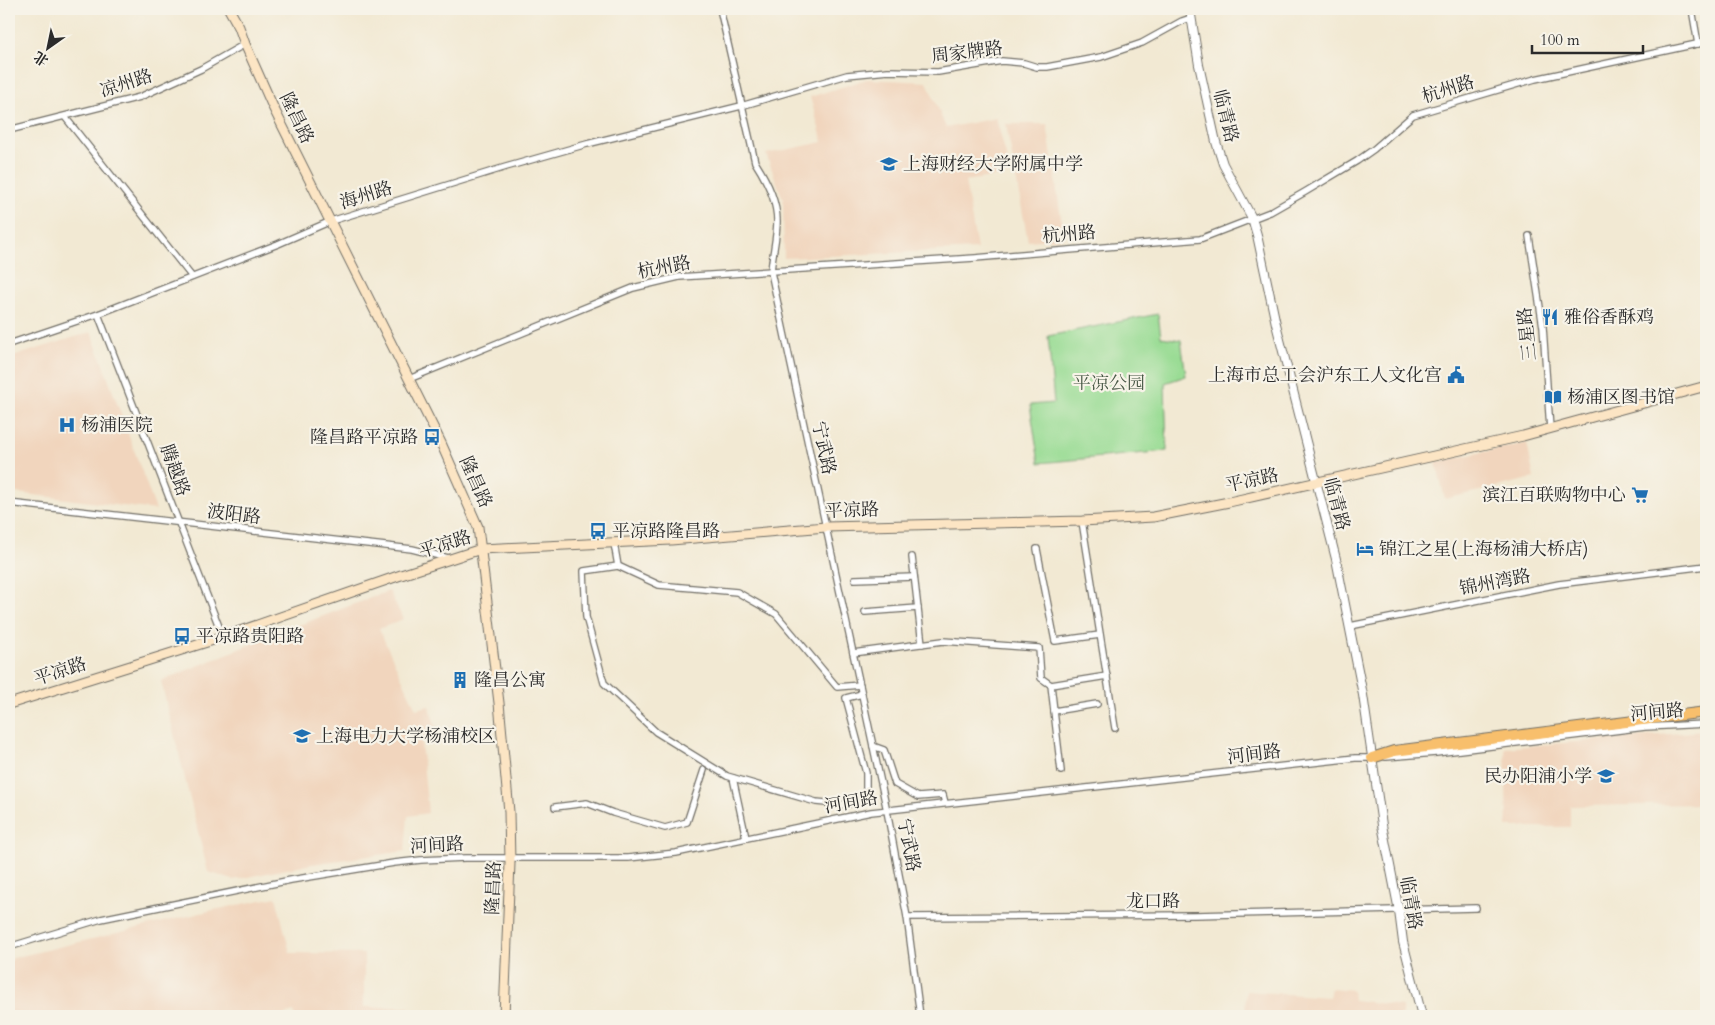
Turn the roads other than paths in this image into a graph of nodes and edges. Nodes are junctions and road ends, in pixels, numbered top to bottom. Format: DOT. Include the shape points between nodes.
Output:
graph roads {
  1 [pos="229,9"];
  2 [pos="720,9"];
  3 [pos="1190,9"];
  4 [pos="1692,9"];
  5 [pos="1191,18"];
  6 [pos="1706,42"];
  7 [pos="245,44"];
  8 [pos="1698,44"];
  9 [pos="742,106"];
  10 [pos="65,117"];
  11 [pos="9,130"];
  12 [pos="1252,218"];
  13 [pos="331,221"];
  14 [pos="1529,236"];
  15 [pos="771,272"];
  16 [pos="192,277"];
  17 [pos="98,314"];
  18 [pos="9,344"];
  19 [pos="409,380"];
  20 [pos="1706,386"];
  21 [pos="1550,429"];
  22 [pos="1316,483"];
  23 [pos="9,503"];
  24 [pos="1082,520"];
  25 [pos="178,523"];
  26 [pos="826,527"];
  27 [pos="614,542"];
  28 [pos="481,549"];
  29 [pos="1037,549"];
  30 [pos="912,557"];
  31 [pos="455,558"];
  32 [pos="618,566"];
  33 [pos="1706,566"];
  34 [pos="914,577"];
  35 [pos="855,579"];
  36 [pos="918,608"];
  37 [pos="865,612"];
  38 [pos="1350,626"];
  39 [pos="1100,635"];
  40 [pos="223,636"];
  41 [pos="922,644"];
  42 [pos="853,653"];
  43 [pos="1107,676"];
  44 [pos="860,685"];
  45 [pos="1050,685"];
  46 [pos="862,694"];
  47 [pos="9,704"];
  48 [pos="1098,704"];
  49 [pos="1054,711"];
  50 [pos="1706,712"];
  51 [pos="1706,724"];
  52 [pos="1115,728"];
  53 [pos="873,746"];
  54 [pos="1372,758"];
  55 [pos="704,770"];
  56 [pos="1061,771"];
  57 [pos="733,778"];
  58 [pos="945,803"];
  59 [pos="555,807"];
  60 [pos="887,811"];
  61 [pos="746,838"];
  62 [pos="510,858"];
  63 [pos="1476,908"];
  64 [pos="1399,911"];
  65 [pos="907,917"];
  66 [pos="9,948"];
  67 [pos="504,1016"];
  68 [pos="920,1016"];
  69 [pos="1422,1016"];
  1 -- 7 [label="main road, 隆昌路"];
  2 -- 9 [label="street, 宁武路"];
  3 -- 5 [label="street, 临青路"];
  4 -- 8 [label="street"];
  5 -- 9 [label="street, 周家牌路" via="1142,43 1102,57 1037,67 1002,61 938,72 888,70 847,75"];
  5 -- 12 [label="street, 临青路" via="1216,142 1230,178"];
  6 -- 8 [label="street, 杭州路"];
  7 -- 10 [label="street, 凉州路" via="140,98"];
  7 -- 13 [label="main road, 隆昌路"];
  8 -- 12 [label="street, 杭州路" via="1535,79 1413,115 1357,161 1270,212"];
  9 -- 13 [label="street, 海州路" via="551,154"];
  9 -- 15 [label="street, 宁武路" via="755,162 776,209"];
  10 -- 11 [label="street, 凉州路"];
  10 -- 16 [label="street"];
  12 -- 15 [label="street, 杭州路" via="1200,239"];
  12 -- 22 [label="street, 临青路"];
  13 -- 16 [label="street, 海州路"];
  13 -- 19 [label="main road, 隆昌路"];
  14 -- 21 [label="street, 三星路" via="1542,327"];
  15 -- 19 [label="street, 杭州路" via="679,277 632,288"];
  15 -- 26 [label="street, 宁武路"];
  16 -- 17 [label="street, 海州路"];
  17 -- 18 [label="street, 海州路"];
  17 -- 25 [label="street, 腾越路"];
  19 -- 28 [label="main road, 隆昌路" via="476,521"];
  20 -- 21 [label="main road, 平凉路"];
  21 -- 22 [label="main road, 平凉路"];
  22 -- 24 [label="main road, 平凉路" via="1154,517"];
  22 -- 38 [label="street, 临青路"];
  23 -- 25 [label="street, 波阳路"];
  24 -- 26 [label="main road, 平凉路"];
  24 -- 39 [label="street"];
  25 -- 31 [label="street, 波阳路" via="412,549"];
  25 -- 40 [label="street, 腾越路"];
  26 -- 27 [label="main road, 平凉路"];
  26 -- 42 [label="street, 宁武路"];
  27 -- 28 [label="main road, 平凉路"];
  27 -- 32 [label="street"];
  28 -- 31 [label="main road, 平凉路"];
  28 -- 62 [label="main road, 隆昌路" via="509,812"];
  29 -- 39 [label="street" via="1055,641"];
  30 -- 34 [label="street"];
  31 -- 40 [label="main road, 平凉路"];
  32 -- 44 [label="street" via="659,585 737,592 776,614 837,686"];
  32 -- 57 [label="street" via="584,571 586,617 604,684 656,732"];
  33 -- 38 [label="street, 锦州湾路" via="1559,584"];
  34 -- 35 [label="street"];
  34 -- 36 [label="street"];
  36 -- 37 [label="street"];
  36 -- 41 [label="street"];
  38 -- 54 [label="street, 临青路"];
  39 -- 43 [label="street"];
  40 -- 47 [label="main road, 平凉路"];
  41 -- 42 [label="street"];
  41 -- 45 [label="street" via="943,641 1039,648 1041,678"];
  42 -- 44 [label="street, 宁武路"];
  43 -- 45 [label="street"];
  43 -- 52 [label="street"];
  44 -- 46 [label="street, 宁武路"];
  45 -- 49 [label="street"];
  46 -- 53 [label="street, 宁武路"];
  46 -- 57 [label="street" via="846,698 866,773 866,794 847,805 816,802"];
  48 -- 49 [label="street"];
  49 -- 56 [label="street"];
  50 -- 54 [label="highway" via="1394,751"];
  51 -- 54 [label="street, 河间路" via="1645,727"];
  53 -- 58 [label="street" via="884,750 895,784 918,797 942,795"];
  53 -- 60 [label="street, 宁武路"];
  54 -- 58 [label="street, 河间路"];
  54 -- 64 [label="street, 临青路"];
  55 -- 59 [label="street" via="687,822 665,828 587,803"];
  57 -- 61 [label="street"];
  58 -- 60 [label="street, 河间路"];
  60 -- 61 [label="street, 河间路"];
  60 -- 65 [label="street, 宁武路"];
  61 -- 62 [label="street, 河间路" via="652,856"];
  62 -- 66 [label="street, 河间路" via="421,860 291,880 101,919"];
  62 -- 67 [label="main road, 隆昌路"];
  63 -- 64 [label="street, 龙口路"];
  64 -- 65 [label="street, 龙口路"];
  64 -- 69 [label="street, 临青路" via="1403,942"];
  65 -- 68 [label="street, 宁武路"];
}
